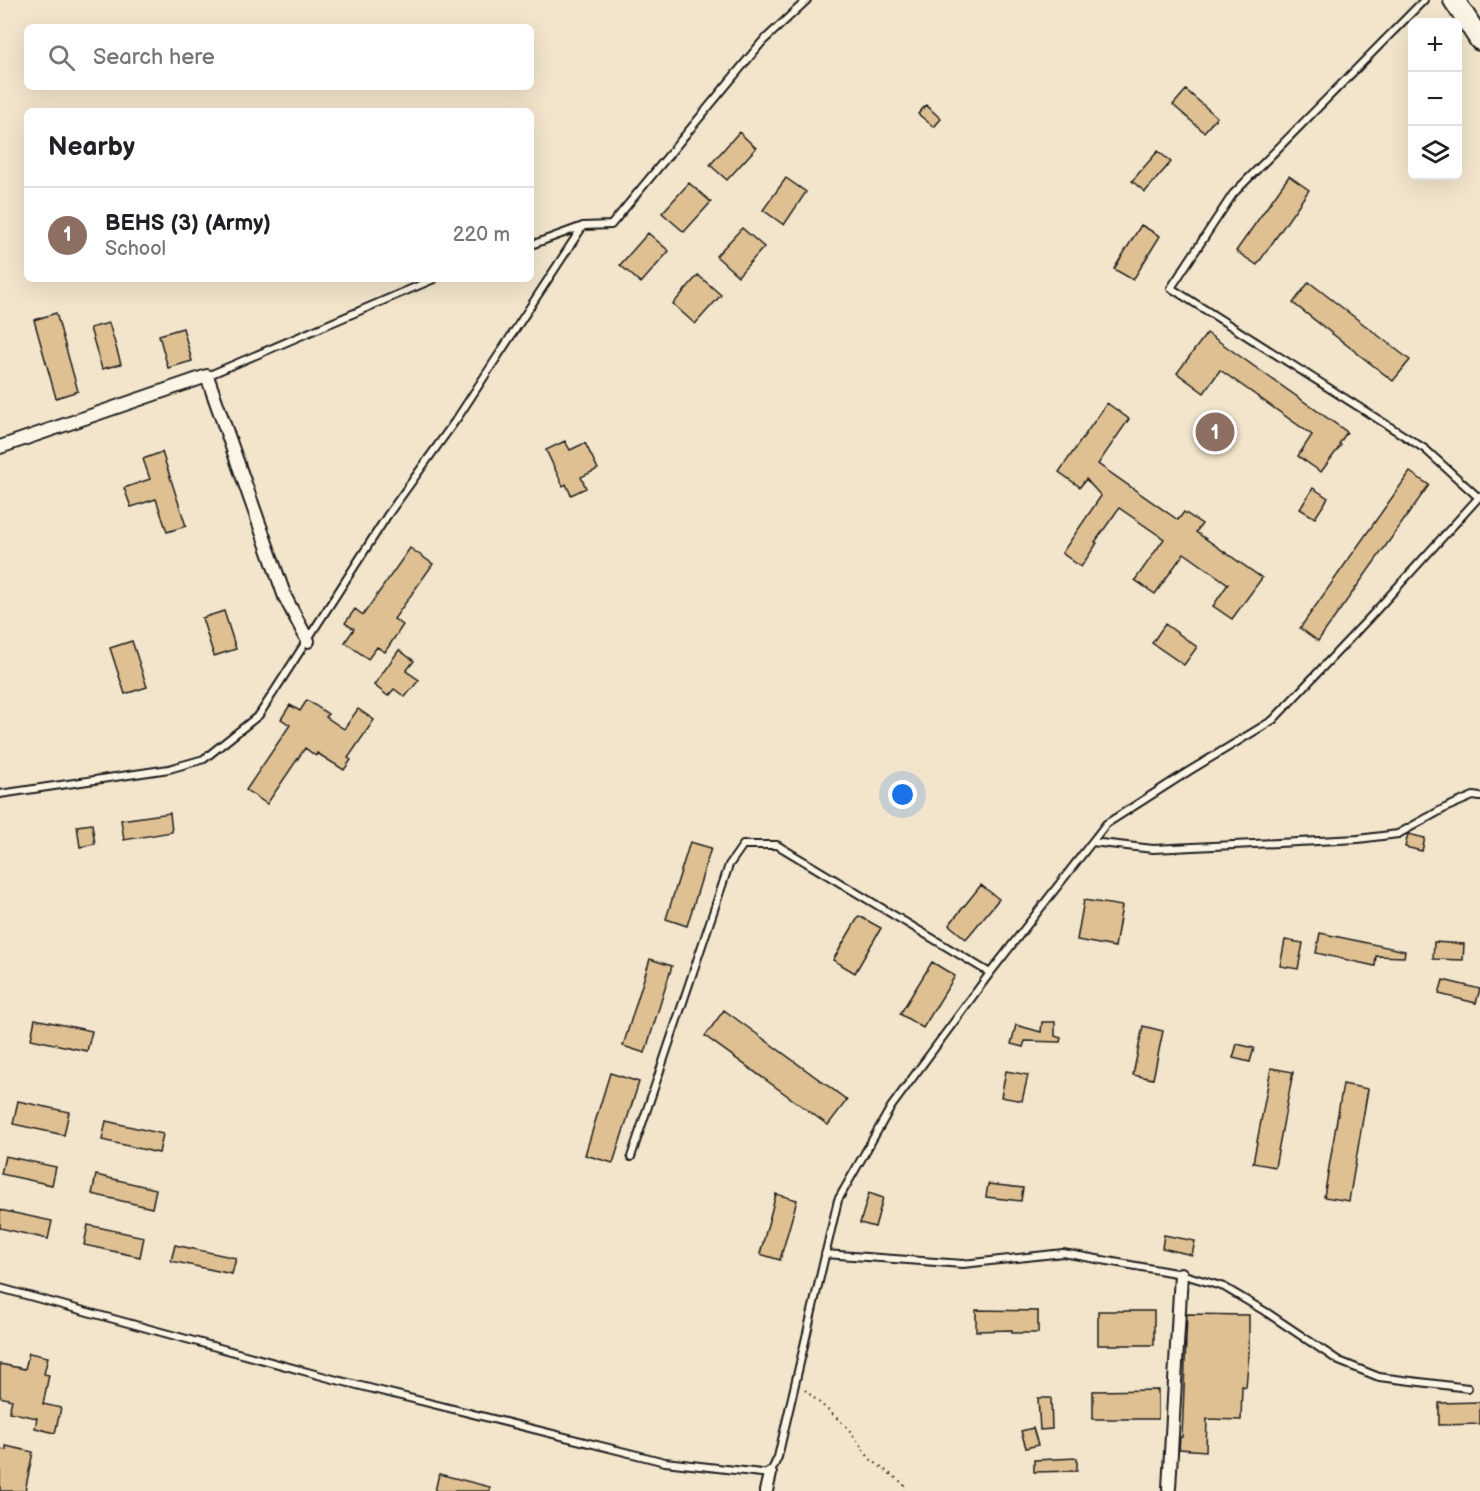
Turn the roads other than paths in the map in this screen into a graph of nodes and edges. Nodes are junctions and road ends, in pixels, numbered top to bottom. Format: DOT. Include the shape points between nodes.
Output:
graph roads {
  1 [pos="807,0"];
  2 [pos="1424,0"];
  3 [pos="1454,0"];
  4 [pos="1480,40"];
  5 [pos="583,226"];
  6 [pos="534,244"];
  7 [pos="427,282"];
  8 [pos="207,376"];
  9 [pos="0,447"];
  10 [pos="1479,496"];
  11 [pos="309,641"];
  12 [pos="0,794"];
  13 [pos="1480,797"];
  14 [pos="1092,842"];
  15 [pos="990,973"];
  16 [pos="631,1157"];
  17 [pos="825,1254"];
  18 [pos="1180,1274"];
  19 [pos="0,1287"];
  20 [pos="1468,1388"];
  21 [pos="770,1474"];
  22 [pos="1169,1488"];
  23 [pos="766,1491"];
  1 -- 5 [label="lane" via="762,42 611,225"];
  2 -- 10 [label="lane" via="1233,194 1171,288 1425,449"];
  3 -- 4 [label="highway"];
  5 -- 6 [label="lane"];
  5 -- 11 [label="lane" via="459,417 387,516"];
  7 -- 8 [label="lane"];
  8 -- 9 [label="street"];
  8 -- 11 [label="street" via="285,597"];
  10 -- 14 [label="lane" via="1273,720 1106,824"];
  11 -- 12 [label="lane" via="259,715 204,759 170,769"];
  13 -- 14 [label="lane" via="1473,796 1445,808 1398,834 1153,849"];
  14 -- 15 [label="lane"];
  15 -- 16 [label="lane" via="777,845 743,845 729,865"];
  15 -- 17 [label="lane" via="885,1118 838,1200"];
  17 -- 18 [label="lane" via="963,1264 1063,1253"];
  17 -- 21 [label="lane" via="778,1457"];
  18 -- 20 [label="lane" via="1224,1287 1339,1361 1379,1377"];
  18 -- 22 [label="street"];
  19 -- 21 [label="lane" via="333,1379 666,1462"];
  21 -- 23 [label="street"];
}
